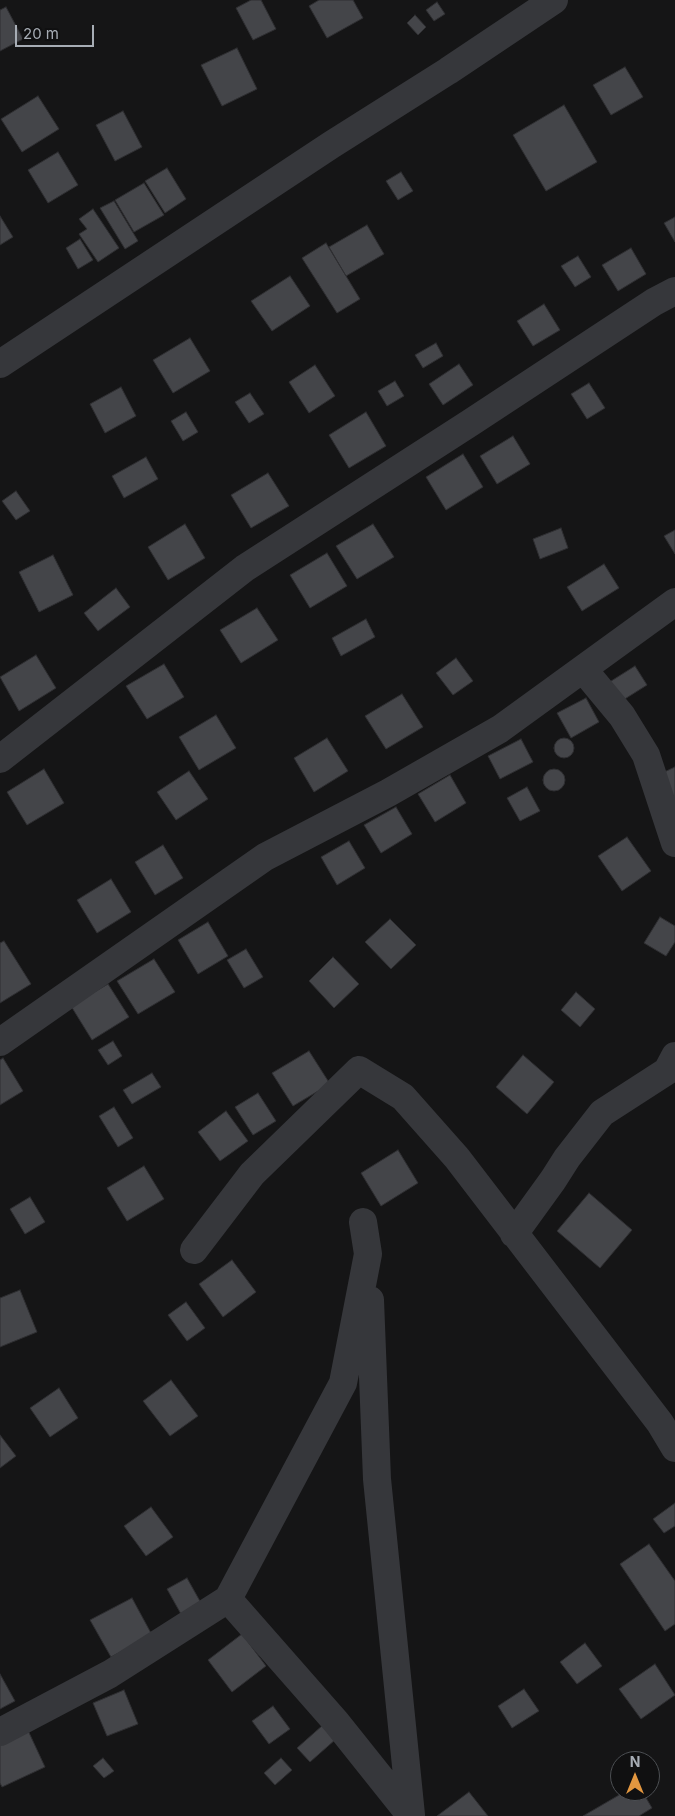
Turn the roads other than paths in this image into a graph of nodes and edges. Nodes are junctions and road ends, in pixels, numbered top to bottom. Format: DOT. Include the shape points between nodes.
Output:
graph roads {
  1 [pos="554,0"];
  2 [pos="675,291"];
  3 [pos="0,364"];
  4 [pos="675,602"];
  5 [pos="583,669"];
  6 [pos="0,759"];
  7 [pos="675,842"];
  8 [pos="0,1042"];
  9 [pos="672,1069"];
  10 [pos="363,1222"];
  11 [pos="514,1234"];
  12 [pos="194,1250"];
  13 [pos="368,1254"];
  14 [pos="675,1448"];
  15 [pos="228,1599"];
  16 [pos="0,1732"];
  17 [pos="411,1816"];
  1 -- 3 [label="street"];
  2 -- 6 [label="street" via="245,568"];
  4 -- 5 [label="street"];
  5 -- 7 [label="street" via="622,716 646,755"];
  5 -- 8 [label="street" via="500,729 265,857"];
  9 -- 11 [label="street" via="602,1113"];
  10 -- 13 [label="street"];
  11 -- 12 [label="street" via="457,1158 403,1097 359,1070 252,1174"];
  11 -- 14 [label="street" via="660,1423"];
  13 -- 15 [label="street" via="343,1383"];
  13 -- 17 [label="street" via="377,1479"];
  15 -- 16 [label="street" via="110,1674"];
  15 -- 17 [label="street" via="336,1722"];
}
